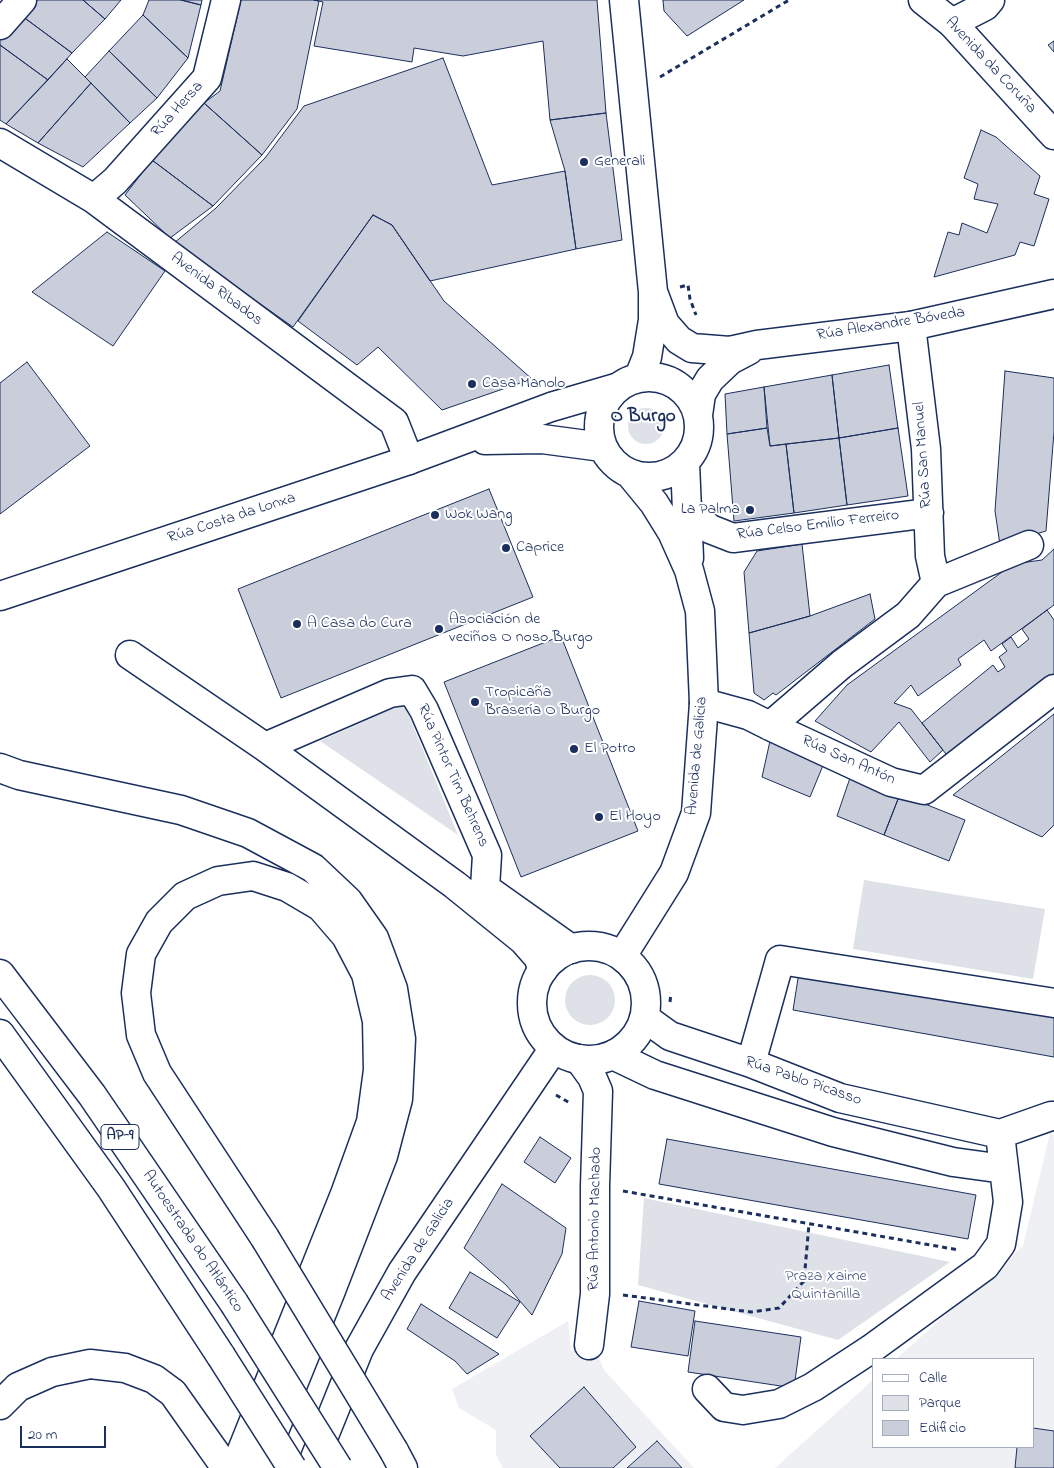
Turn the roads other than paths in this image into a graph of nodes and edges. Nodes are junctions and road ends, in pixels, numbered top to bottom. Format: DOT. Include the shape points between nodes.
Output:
graph roads {
  1 [pos="22,0"];
  2 [pos="226,0"];
  3 [pos="624,0"];
  4 [pos="923,0"];
  5 [pos="990,0"];
  6 [pos="952,23"];
  7 [pos="0,25"];
  8 [pos="1054,135"];
  9 [pos="0,143"];
  10 [pos="94,199"];
  11 [pos="653,292"];
  12 [pos="1054,294"];
  13 [pos="911,326"];
  14 [pos="757,345"];
  15 [pos="628,383"];
  16 [pos="698,415"];
  17 [pos="464,440"];
  18 [pos="602,447"];
  19 [pos="409,460"];
  20 [pos="685,463"];
  21 [pos="631,474"];
  22 [pos="687,509"];
  23 [pos="929,513"];
  24 [pos="1029,545"];
  25 [pos="689,570"];
  26 [pos="936,583"];
  27 [pos="0,596"];
  28 [pos="130,655"];
  29 [pos="1054,690"];
  30 [pos="704,703"];
  31 [pos="770,726"];
  32 [pos="265,746"];
  33 [pos="0,768"];
  34 [pos="571,949"];
  35 [pos="622,956"];
  36 [pos="543,970"];
  37 [pos="0,974"];
  38 [pos="1054,1003"];
  39 [pos="645,1018"];
  40 [pos="0,1034"];
  41 [pos="554,1048"];
  42 [pos="579,1059"];
  43 [pos="624,1060"];
  44 [pos="750,1063"];
  45 [pos="598,1104"];
  46 [pos="1054,1116"];
  47 [pos="1000,1134"];
  48 [pos="1004,1169"];
  49 [pos="589,1345"];
  50 [pos="707,1389"];
  51 [pos="0,1405"];
  52 [pos="399,1460"];
  53 [pos="226,1468"];
  54 [pos="235,1468"];
  55 [pos="259,1468"];
  56 [pos="292,1468"];
  57 [pos="311,1468"];
  58 [pos="338,1468"];
  1 -- 7 [label="main road"];
  2 -- 10 [label="main road, Rúa Hersa" via="207,78 115,181"];
  3 -- 11 [label="main road"];
  4 -- 6 [label="main road, Avenida da Coruña"];
  5 -- 6 [label="main road" via="985,6"];
  6 -- 8 [label="main road, Avenida da Coruña"];
  9 -- 10 [label="main road, Avenida Ribados"];
  10 -- 19 [label="main road, Avenida Ribados" via="394,422"];
  11 -- 14 [label="main road, Rúa Alexandre Bóveda" via="666,324 679,340 692,348 730,351"];
  11 -- 15 [label="main road" via="647,357"];
  12 -- 13 [label="main road, Rúa Alexandre Bóveda"];
  13 -- 14 [label="main road, Rúa Alexandre Bóveda"];
  13 -- 23 [label="main road, Rúa San Manuel" via="926,449"];
  14 -- 16 [label="main road" via="730,360 710,379 701,394"];
  15 -- 16 [label="main road" via="654,377 669,381 682,389"];
  15 -- 17 [label="main road, Rúa Costa da Lonxa" via="551,407"];
  15 -- 18 [label="main road" via="605,400 599,415 598,432"];
  16 -- 20 [label="main road" via="695,449"];
  17 -- 18 [label="main road, Rúa Costa da Lonxa" via="542,439"];
  17 -- 19 [label="main road, Rúa Costa da Lonxa"];
  18 -- 21 [label="main road" via="619,468"];
  19 -- 27 [label="main road, Rúa Costa da Lonxa"];
  20 -- 21 [label="main road" via="660,476 646,478"];
  20 -- 22 [label="main road"];
  21 -- 25 [label="main road" via="672,532"];
  22 -- 23 [label="main road, Rúa Celso Emilio Ferreiro" via="710,529 733,538"];
  22 -- 25 [label="main road"];
  23 -- 26 [label="main road, Rúa San Manuel" via="930,556"];
  24 -- 26 [label="main road"];
  25 -- 30 [label="main road, Avenida de Galicia" via="700,611"];
  26 -- 31 [label="main road" via="908,615 842,664"];
  28 -- 32 [label="main road"];
  29 -- 31 [label="main road, Rúa San Antón" via="924,790 890,782"];
  30 -- 31 [label="main road, Rúa San Antón" via="748,715"];
  30 -- 35 [label="main road, Avenida de Galicia" via="696,813 674,873"];
  32 -- 34 [label="main road, Rúa Pintor Tim Behrens" via="390,693 412,690 424,710 487,855 485,888"];
  32 -- 36 [label="main road" via="455,885 523,940 538,957"];
  33 -- 55 [label="main road" via="19,775 181,810 248,834 313,868 348,901 374,938 393,989 401,1039 398,1099 383,1156"];
  34 -- 35 [label="main road" via="602,947"];
  34 -- 36 [label="main road" via="550,960"];
  35 -- 39 [label="main road" via="643,982 647,999"];
  36 -- 41 [label="main road" via="533,990 532,1008 536,1025"];
  37 -- 58 [label="main road, Autoestrada do Atlántico / AP-9, bridge" via="92,1095 234,1303"];
  38 -- 44 [label="main road" via="780,960"];
  39 -- 43 [label="main road" via="638,1034 625,1048"];
  39 -- 44 [label="main road, Rúa Pablo Picasso" via="670,1036"];
  40 -- 56 [label="main road, AP-9, bridge" via="111,1188"];
  41 -- 42 [label="main road"];
  41 -- 57 [label="main road, Avenida de Galicia" via="402,1272 358,1349"];
  42 -- 43 [label="main road"];
  42 -- 45 [label="main road, Rúa Antonio Machado" via="592,1077"];
  43 -- 45 [label="main road" via="607,1077"];
  43 -- 48 [label="main road" via="656,1075 833,1132 952,1162"];
  44 -- 47 [label="main road, Rúa Pablo Picasso" via="840,1098"];
  45 -- 49 [label="main road, Rúa Antonio Machado" via="595,1294"];
  46 -- 47 [label="main road"];
  47 -- 48 [label="main road"];
  48 -- 50 [label="main road" via="1008,1202 1000,1244 985,1266 871,1349 814,1387 779,1404 743,1410 724,1407"];
  51 -- 53 [label="main road" via="18,1387 52,1372 90,1364 125,1368 154,1379 173,1393"];
  52 -- 54 [label="main road, bridge" via="265,1238 157,1072 141,1035 136,993 142,954 159,922 185,896 218,882 253,876 287,887 321,907 346,936 366,974 377,1021 378,1070 371,1122 345,1194"];
}
